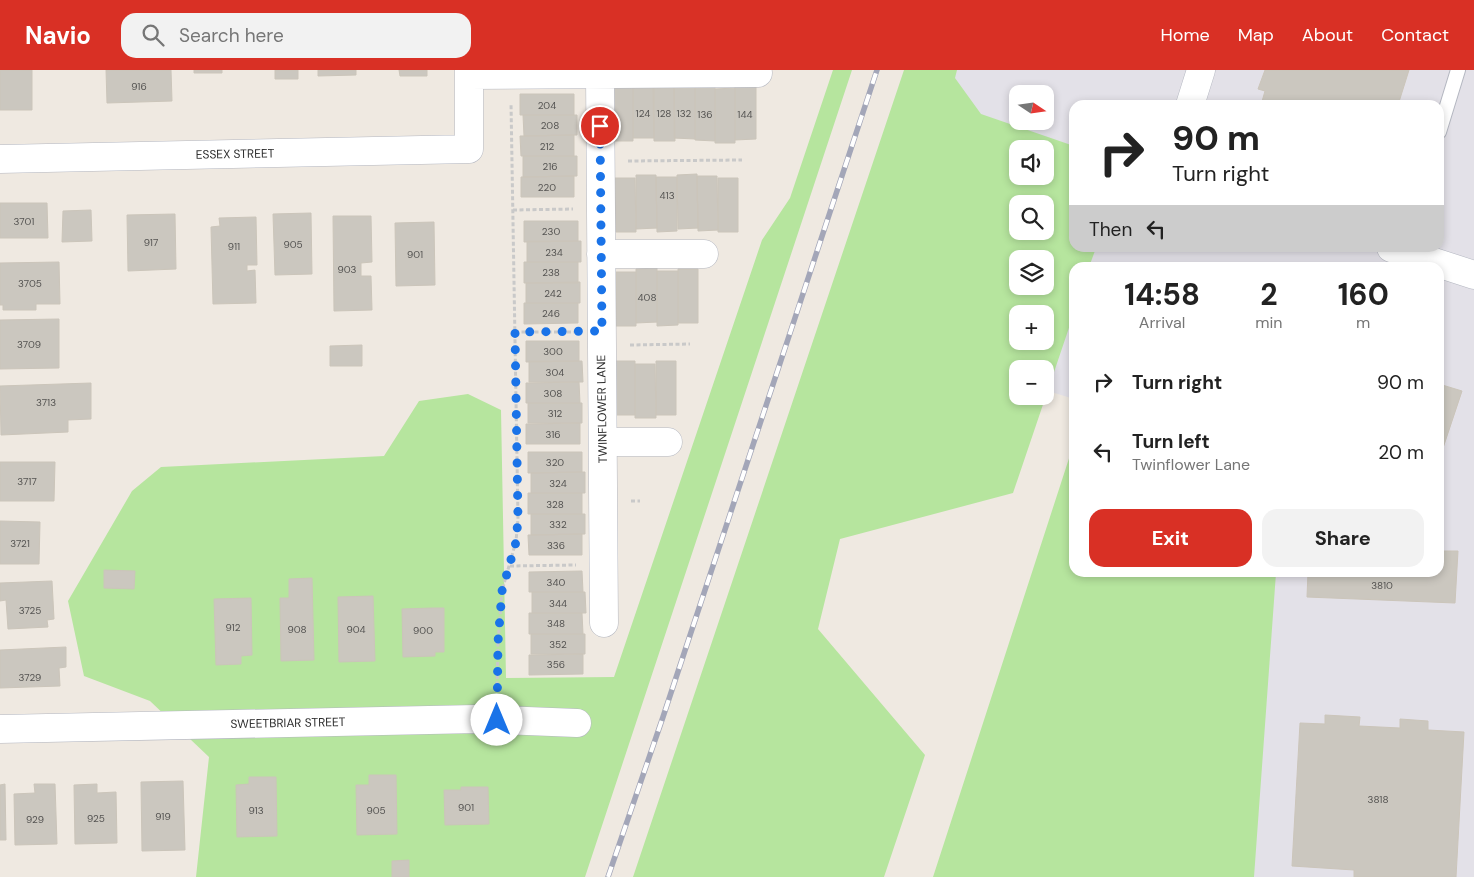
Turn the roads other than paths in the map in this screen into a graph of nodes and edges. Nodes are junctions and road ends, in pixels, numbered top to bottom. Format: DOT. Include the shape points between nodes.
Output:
graph roads {
  1 [pos="1201,70"];
  2 [pos="1458,70"];
  3 [pos="469,72"];
  4 [pos="758,73"];
  5 [pos="600,74"];
  6 [pos="1192,100"];
  7 [pos="1444,116"];
  8 [pos="0,159"];
  9 [pos="1407,252"];
  10 [pos="601,254"];
  11 [pos="704,254"];
  12 [pos="1436,262"];
  13 [pos="1444,265"];
  14 [pos="1474,275"];
  15 [pos="603,442"];
  16 [pos="668,442"];
  17 [pos="604,624"];
  18 [pos="577,723"];
  19 [pos="0,729"];
  1 -- 6 [label="street"];
  2 -- 7 [label="lane"];
  3 -- 5 [label="street"];
  3 -- 8 [label="street, ESSEX STREET" via="469,149"];
  4 -- 5 [label="street"];
  5 -- 10 [label="street, TWINFLOWER LANE"];
  9 -- 12 [label="street"];
  10 -- 11 [label="street"];
  10 -- 15 [label="street, TWINFLOWER LANE"];
  13 -- 14 [label="street"];
  15 -- 16 [label="street"];
  15 -- 17 [label="street, TWINFLOWER LANE"];
  18 -- 19 [label="street, SWEETBRIAR STREET" via="476,719"];
}
